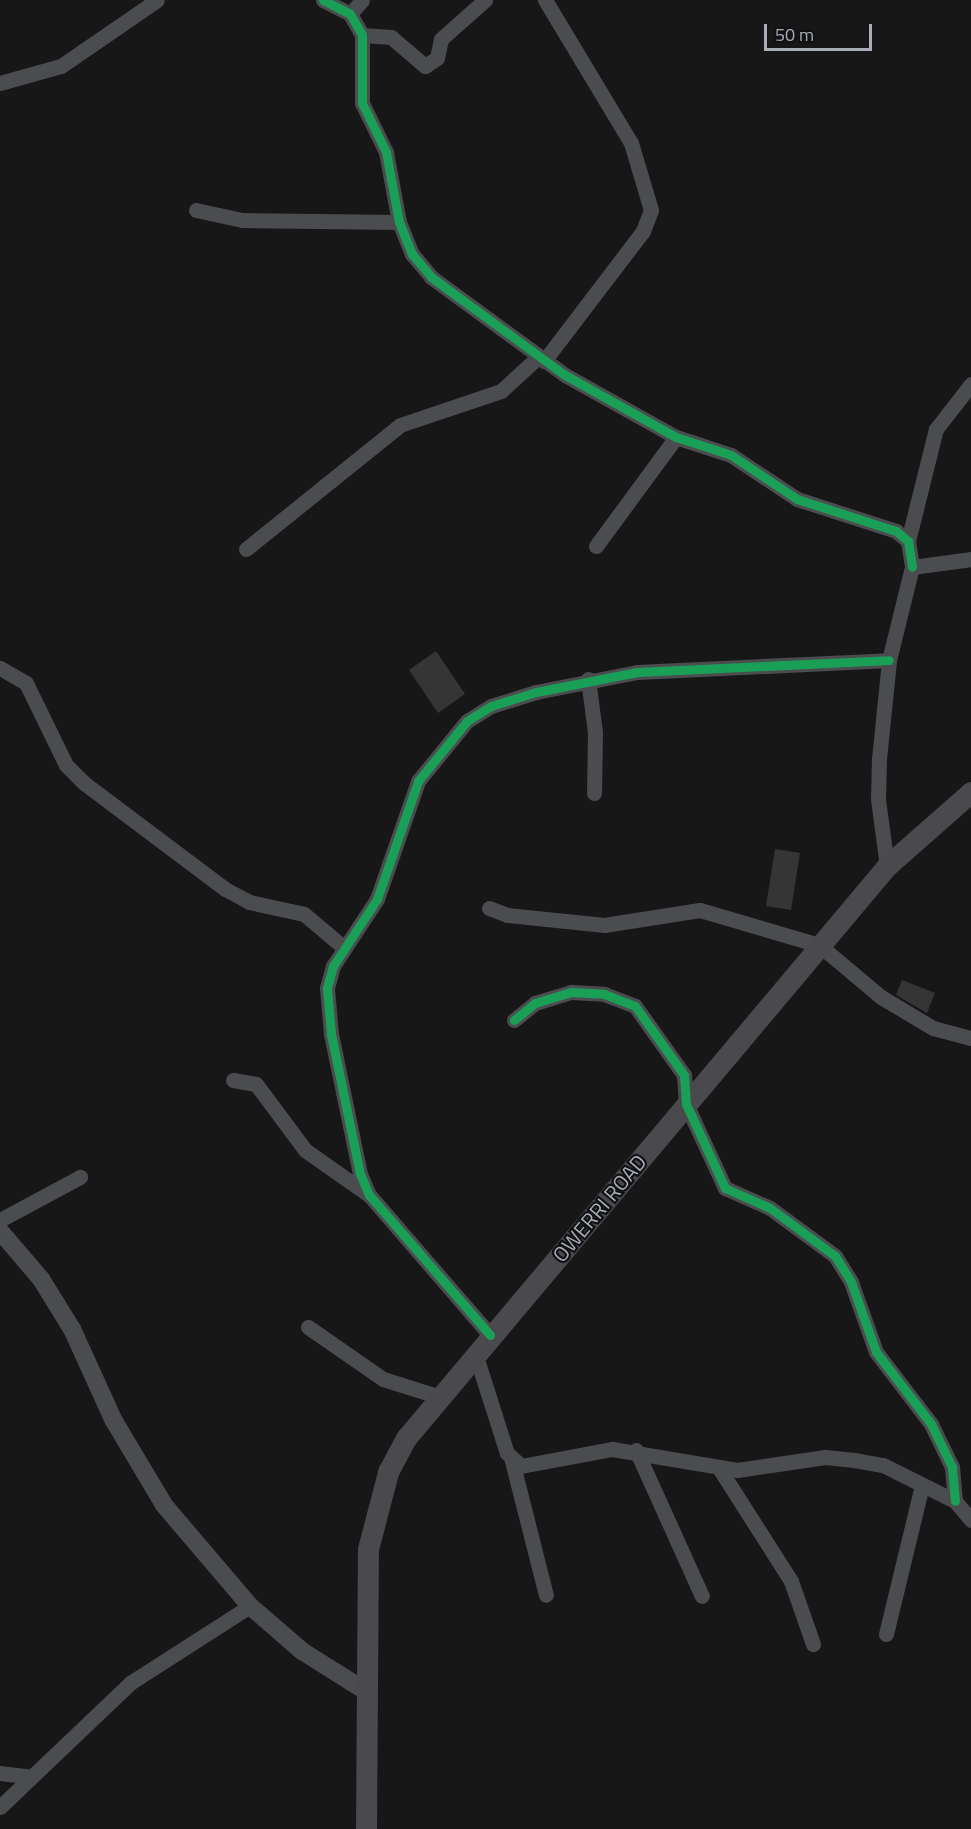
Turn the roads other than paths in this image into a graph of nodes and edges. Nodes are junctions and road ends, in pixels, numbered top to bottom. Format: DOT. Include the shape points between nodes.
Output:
graph roads {
  1 [pos="157,0"];
  2 [pos="323,0"];
  3 [pos="362,0"];
  4 [pos="485,0"];
  5 [pos="544,0"];
  6 [pos="350,14"];
  7 [pos="362,35"];
  8 [pos="0,83"];
  9 [pos="196,210"];
  10 [pos="399,222"];
  11 [pos="541,359"];
  12 [pos="971,384"];
  13 [pos="676,437"];
  14 [pos="908,540"];
  15 [pos="596,546"];
  16 [pos="246,549"];
  17 [pos="971,560"];
  18 [pos="912,567"];
  19 [pos="889,660"];
  20 [pos="0,668"];
  21 [pos="588,680"];
  22 [pos="971,792"];
  23 [pos="594,793"];
  24 [pos="887,866"];
  25 [pos="489,908"];
  26 [pos="342,945"];
  27 [pos="819,945"];
  28 [pos="514,1020"];
  29 [pos="971,1038"];
  30 [pos="233,1080"];
  31 [pos="686,1104"];
  32 [pos="80,1177"];
  33 [pos="369,1195"];
  34 [pos="0,1220"];
  35 [pos="0,1231"];
  36 [pos="308,1326"];
  37 [pos="490,1335"];
  38 [pos="475,1353"];
  39 [pos="438,1396"];
  40 [pos="636,1450"];
  41 [pos="512,1461"];
  42 [pos="719,1468"];
  43 [pos="922,1485"];
  44 [pos="955,1501"];
  45 [pos="971,1520"];
  46 [pos="546,1595"];
  47 [pos="702,1596"];
  48 [pos="250,1606"];
  49 [pos="886,1634"];
  50 [pos="813,1644"];
  51 [pos="364,1690"];
  52 [pos="0,1773"];
  53 [pos="31,1777"];
  54 [pos="0,1807"];
  55 [pos="366,1829"];
  1 -- 8 [label="street" via="61,66"];
  2 -- 6 [label="street"];
  3 -- 6 [label="street"];
  4 -- 7 [label="street" via="441,39 437,58 425,66 391,37"];
  5 -- 11 [label="street" via="631,143 651,210 643,231"];
  6 -- 7 [label="street"];
  7 -- 10 [label="street" via="359,87 386,152"];
  9 -- 10 [label="street" via="242,220"];
  10 -- 11 [label="street" via="412,254 431,277"];
  11 -- 13 [label="street"];
  11 -- 16 [label="street" via="501,390 400,425"];
  12 -- 14 [label="street" via="936,429"];
  13 -- 14 [label="street" via="731,455 796,499 896,531"];
  13 -- 15 [label="street"];
  14 -- 18 [label="street"];
  17 -- 18 [label="street"];
  18 -- 19 [label="street"];
  19 -- 21 [label="street" via="637,672"];
  19 -- 24 [label="street" via="878,799"];
  20 -- 26 [label="street" via="26,683 66,765 84,783 225,889 249,902 304,914"];
  21 -- 23 [label="street" via="595,732"];
  21 -- 26 [label="street" via="490,706 448,738 418,781 377,899"];
  22 -- 24 [label="main road, OWERRI ROAD"];
  24 -- 27 [label="main road, OWERRI ROAD"];
  25 -- 27 [label="street" via="507,915 604,925 700,910"];
  26 -- 33 [label="street" via="327,988 331,1034 360,1174"];
  27 -- 29 [label="street" via="881,996 933,1028"];
  27 -- 31 [label="main road, OWERRI ROAD"];
  28 -- 31 [label="street" via="535,1003 571,992 604,994 635,1006 684,1075"];
  30 -- 33 [label="street" via="256,1084 305,1150"];
  31 -- 37 [label="main road, OWERRI ROAD"];
  31 -- 44 [label="street" via="725,1188 770,1208 835,1256 851,1282 876,1352 931,1424 952,1467"];
  32 -- 34 [label="street"];
  33 -- 37 [label="street"];
  35 -- 48 [label="street" via="41,1279 72,1329 114,1421 164,1505"];
  36 -- 39 [label="street" via="383,1379"];
  37 -- 38 [label="main road, OWERRI ROAD"];
  38 -- 39 [label="main road, OWERRI ROAD"];
  38 -- 41 [label="street"];
  39 -- 51 [label="main road, OWERRI ROAD" via="398,1454 375,1512 368,1549"];
  40 -- 41 [label="street" via="521,1466"];
  40 -- 42 [label="street"];
  40 -- 47 [label="street"];
  41 -- 46 [label="street"];
  42 -- 43 [label="street" via="825,1457 883,1465"];
  42 -- 50 [label="street" via="791,1581"];
  43 -- 44 [label="street"];
  43 -- 49 [label="street"];
  44 -- 45 [label="street"];
  48 -- 51 [label="street" via="302,1651"];
  48 -- 53 [label="street" via="130,1683"];
  51 -- 55 [label="main road, OWERRI ROAD"];
  52 -- 53 [label="street"];
  53 -- 54 [label="street"];
}
